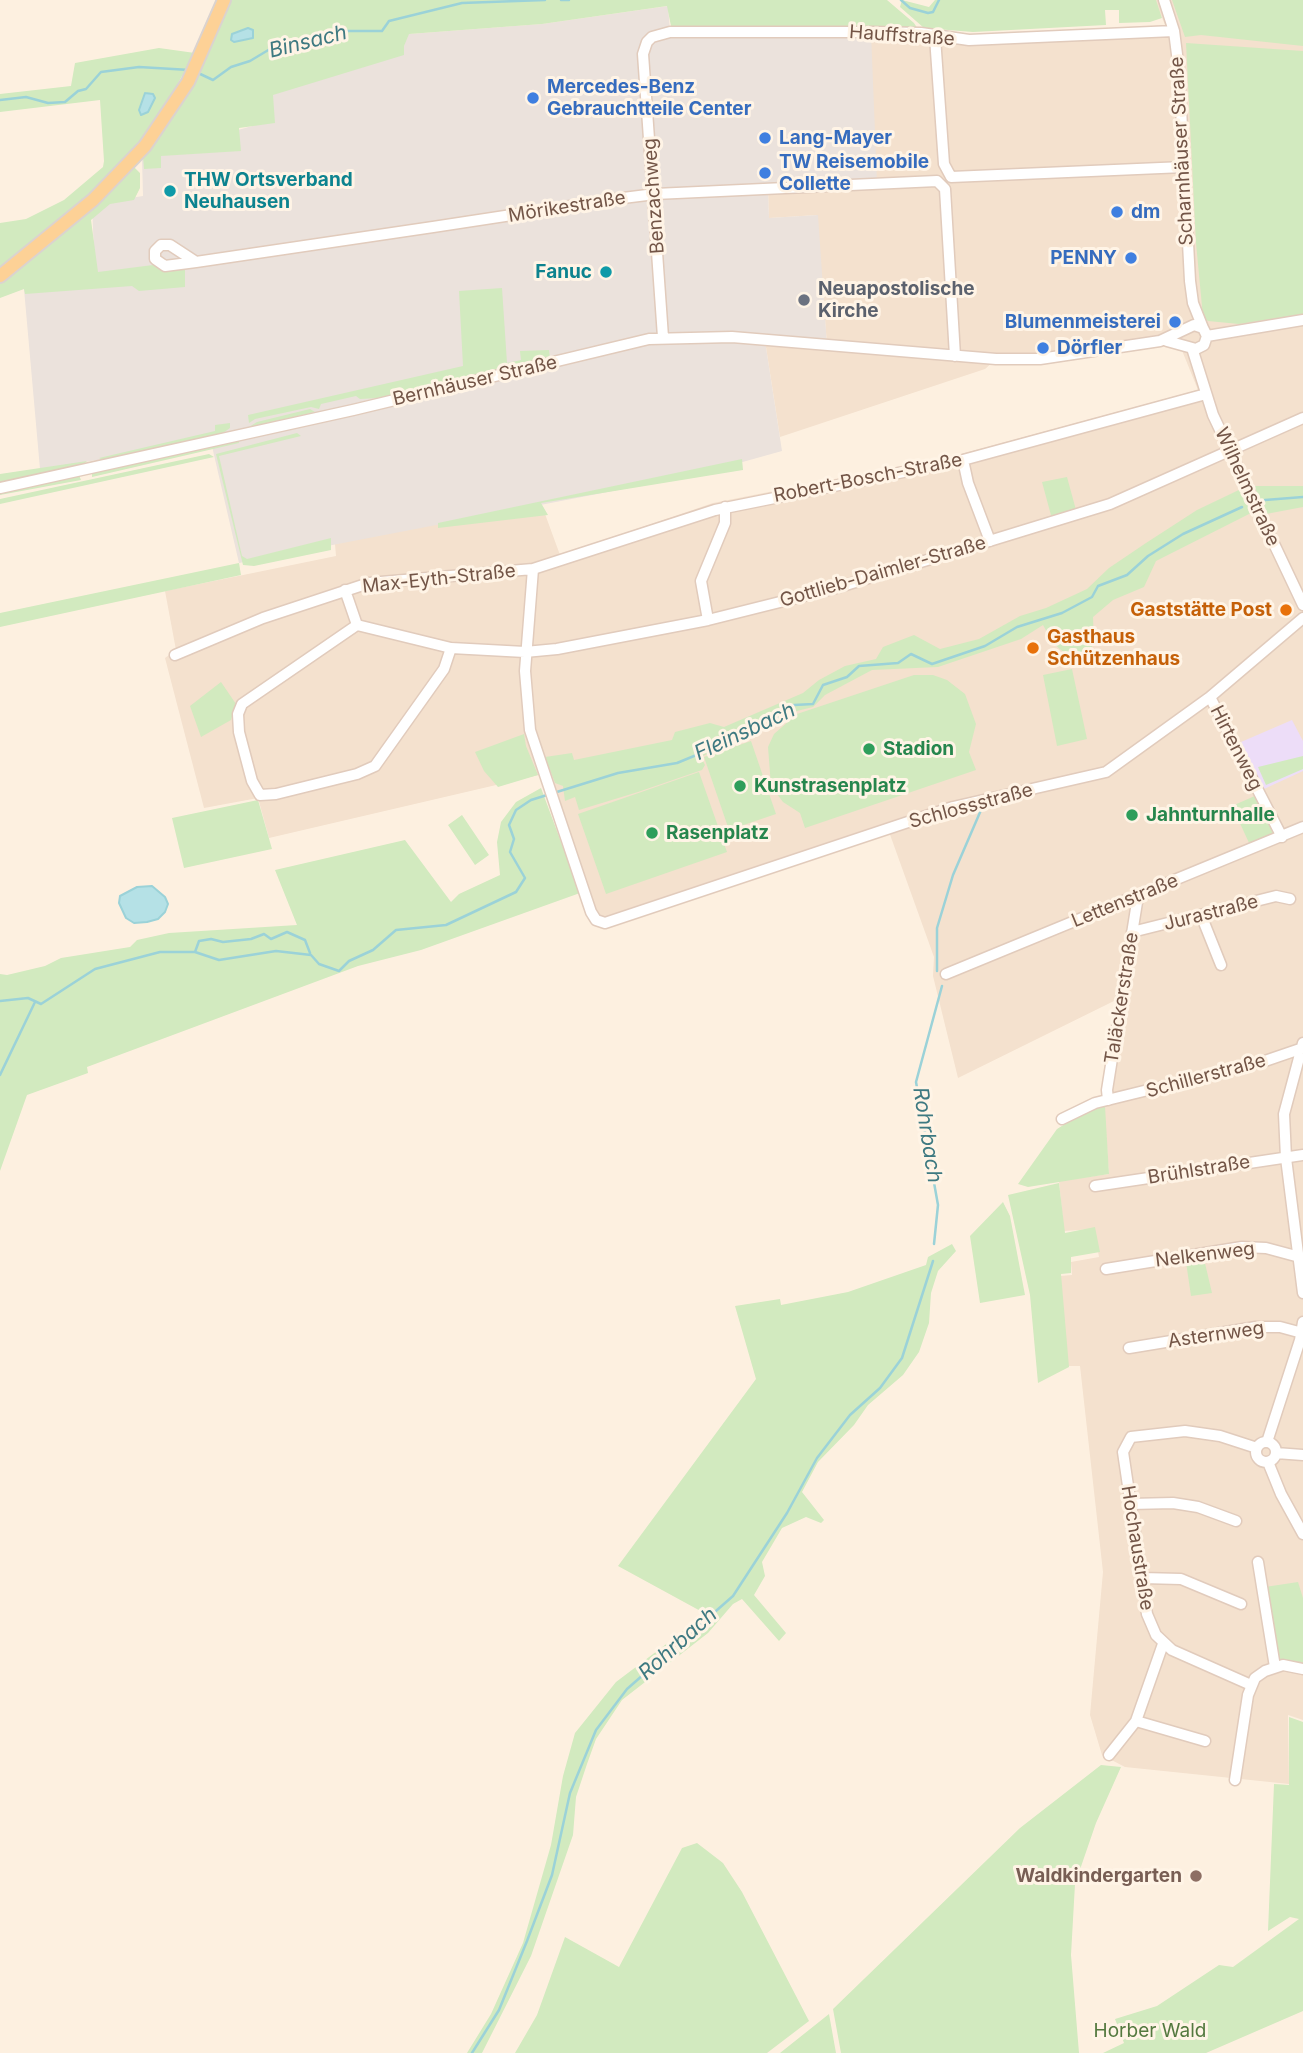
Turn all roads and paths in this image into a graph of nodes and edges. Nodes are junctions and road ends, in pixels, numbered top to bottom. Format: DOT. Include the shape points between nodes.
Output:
graph roads {
  1 [pos="224,0"];
  2 [pos="1164,0"];
  3 [pos="1174,31"];
  4 [pos="935,37"];
  5 [pos="643,54"];
  6 [pos="1184,167"];
  7 [pos="945,179"];
  8 [pos="655,194"];
  9 [pos="196,261"];
  10 [pos="0,276"];
  11 [pos="1193,303"];
  12 [pos="1303,320"];
  13 [pos="1186,330"];
  14 [pos="1205,332"];
  15 [pos="663,337"];
  16 [pos="1160,341"];
  17 [pos="1194,347"];
  18 [pos="955,356"];
  19 [pos="1206,394"];
  20 [pos="1303,418"];
  21 [pos="1230,453"];
  22 [pos="963,460"];
  23 [pos="0,488"];
  24 [pos="726,507"];
  25 [pos="990,541"];
  26 [pos="533,569"];
  27 [pos="345,590"];
  28 [pos="1303,605"];
  29 [pos="1303,618"];
  30 [pos="708,620"];
  31 [pos="357,625"];
  32 [pos="451,648"];
  33 [pos="525,652"];
  34 [pos="175,655"];
  35 [pos="1210,697"];
  36 [pos="1303,827"];
  37 [pos="1279,832"];
  38 [pos="1138,896"];
  39 [pos="1290,899"];
  40 [pos="1201,915"];
  41 [pos="1132,932"];
  42 [pos="1221,965"];
  43 [pos="946,974"];
  44 [pos="1302,1047"];
  45 [pos="1108,1100"];
  46 [pos="1062,1119"];
  47 [pos="1303,1155"];
  48 [pos="1286,1158"];
  49 [pos="1095,1186"];
  50 [pos="1300,1257"];
  51 [pos="1106,1269"];
  52 [pos="1303,1293"];
  53 [pos="1302,1334"];
  54 [pos="1129,1348"];
  55 [pos="1267,1442"];
  56 [pos="1257,1448"];
  57 [pos="1276,1453"];
  58 [pos="1303,1455"];
  59 [pos="1268,1462"];
  60 [pos="1130,1504"];
  61 [pos="1236,1521"];
  62 [pos="1303,1534"];
  63 [pos="1258,1562"];
  64 [pos="1142,1578"];
  65 [pos="1241,1604"];
  66 [pos="1163,1644"];
  67 [pos="1275,1667"];
  68 [pos="1303,1669"];
  69 [pos="1251,1685"];
  70 [pos="1136,1721"];
  71 [pos="1205,1741"];
  72 [pos="1109,1755"];
  73 [pos="1235,1780"];
  1 -- 10 [label="main road" via="200,60 154,134 115,180"];
  2 -- 3 [label="street, Scharnhäuser Straße"];
  3 -- 4 [label="street, Hauffstraße" via="969,40"];
  3 -- 6 [label="street, Scharnhäuser Straße"];
  4 -- 5 [label="street, Hauffstraße" via="871,32 670,32 652,37"];
  4 -- 7 [label="street"];
  5 -- 8 [label="street, Benzachweg"];
  6 -- 7 [label="street, Mörikestraße"];
  6 -- 11 [label="street, Scharnhäuser Straße"];
  7 -- 8 [label="street, Mörikestraße"];
  7 -- 18 [label="street"];
  8 -- 9 [label="street, Mörikestraße"];
  8 -- 15 [label="street, Benzachweg"];
  11 -- 13 [label="street, Scharnhäuser Straße"];
  11 -- 14 [label="street, Scharnhäuser Straße"];
  12 -- 14 [label="street"];
  13 -- 14 [label="street" via="1194,325"];
  13 -- 16 [label="street"];
  13 -- 17 [label="street, Wilhelmstraße" via="1184,339"];
  14 -- 17 [label="street"];
  15 -- 18 [label="street, Bernhäuser Straße" via="732,337"];
  15 -- 23 [label="street, Bernhäuser Straße"];
  16 -- 17 [label="street"];
  16 -- 18 [label="street, Bernhäuser Straße" via="1040,359"];
  17 -- 19 [label="street, Wilhelmstraße"];
  19 -- 21 [label="street, Wilhelmstraße"];
  19 -- 22 [label="street, Robert-Bosch-Straße"];
  20 -- 21 [label="street, Gottlieb-Daimler-Straße"];
  21 -- 25 [label="street, Gottlieb-Daimler-Straße" via="1110,504"];
  21 -- 28 [label="street, Wilhelmstraße"];
  22 -- 24 [label="street, Robert-Bosch-Straße"];
  22 -- 25 [label="street"];
  24 -- 26 [label="street, Robert-Bosch-Straße"];
  24 -- 30 [label="street" via="725,523 701,581"];
  25 -- 30 [label="street, Gottlieb-Daimler-Straße"];
  26 -- 27 [label="street, Max-Eyth-Straße" via="408,578"];
  26 -- 33 [label="street"];
  27 -- 31 [label="street, Max-Eyth-Straße"];
  27 -- 34 [label="street, Max-Eyth-Straße"];
  29 -- 35 [label="street, Schlossstraße"];
  30 -- 33 [label="street, Gottlieb-Daimler-Straße"];
  31 -- 32 [label="street, Gottlieb-Daimler-Straße"];
  31 -- 32 [label="street" via="242,704 239,732 260,795 375,766 444,669"];
  32 -- 33 [label="street, Gottlieb-Daimler-Straße"];
  33 -- 35 [label="street, Schlossstraße" via="527,707 536,755 591,912 601,923 947,809 1106,772"];
  35 -- 37 [label="street, Hirtenweg"];
  36 -- 37 [label="street, Lettenstraße"];
  37 -- 38 [label="street, Lettenstraße"];
  38 -- 41 [label="street, Taläckerstraße"];
  38 -- 43 [label="street, Lettenstraße"];
  39 -- 40 [label="street, Jurastraße" via="1276,897"];
  40 -- 41 [label="street, Jurastraße"];
  40 -- 42 [label="street"];
  41 -- 45 [label="street, Taläckerstraße"];
  44 -- 45 [label="street, Schillerstraße" via="1262,1062"];
  44 -- 48 [label="street" via="1284,1114"];
  45 -- 46 [label="street, Schillerstraße"];
  47 -- 48 [label="street, Brühlstraße"];
  48 -- 49 [label="street, Brühlstraße"];
  48 -- 50 [label="street"];
  50 -- 51 [label="street, Nelkenweg" via="1242,1247"];
  50 -- 52 [label="street"];
  53 -- 54 [label="street, Asternweg" via="1280,1327 1256,1327"];
  53 -- 55 [label="street"];
  55 -- 56 [label="street"];
  55 -- 57 [label="street"];
  56 -- 59 [label="street" via="1258,1459"];
  56 -- 60 [label="street, Hochaustraße" via="1200,1432 1131,1437 1123,1452"];
  57 -- 58 [label="street"];
  57 -- 59 [label="street"];
  59 -- 62 [label="street"];
  60 -- 61 [label="street" via="1198,1507"];
  60 -- 64 [label="street, Hochaustraße"];
  63 -- 67 [label="street"];
  64 -- 65 [label="street" via="1181,1580"];
  64 -- 66 [label="street, Hochaustraße" via="1150,1626"];
  66 -- 69 [label="street"];
  66 -- 70 [label="street"];
  67 -- 68 [label="street"];
  67 -- 69 [label="street"];
  69 -- 73 [label="street"];
  70 -- 71 [label="street"];
  70 -- 72 [label="street"];
}
